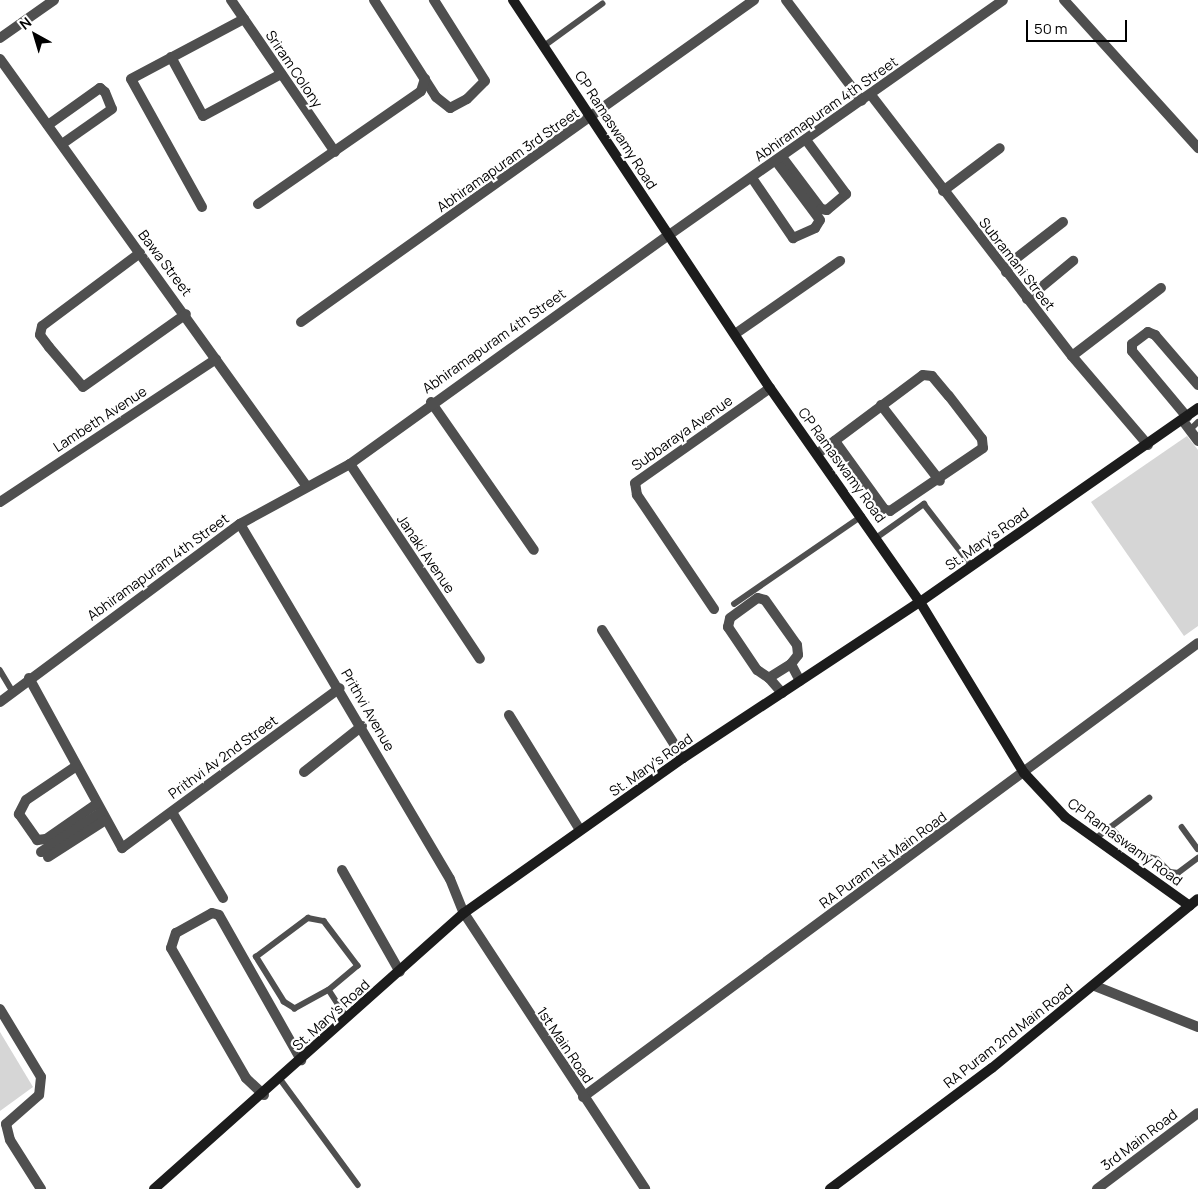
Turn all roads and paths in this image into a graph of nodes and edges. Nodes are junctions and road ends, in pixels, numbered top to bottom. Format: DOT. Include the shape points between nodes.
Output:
graph roads {
  1 [pos="54,0"];
  2 [pos="231,0"];
  3 [pos="374,0"];
  4 [pos="434,0"];
  5 [pos="513,0"];
  6 [pos="754,0"];
  7 [pos="786,0"];
  8 [pos="1003,0"];
  9 [pos="1064,0"];
  10 [pos="602,4"];
  11 [pos="244,19"];
  12 [pos="0,38"];
  13 [pos="544,46"];
  14 [pos="171,57"];
  15 [pos="0,59"];
  16 [pos="281,74"];
  17 [pos="425,79"];
  18 [pos="871,95"];
  19 [pos="862,101"];
  20 [pos="592,119"];
  21 [pos="48,126"];
  22 [pos="806,140"];
  23 [pos="62,144"];
  24 [pos="1000,148"];
  25 [pos="1198,148"];
  26 [pos="335,152"];
  27 [pos="779,159"];
  28 [pos="752,178"];
  29 [pos="943,191"];
  30 [pos="258,204"];
  31 [pos="202,207"];
  32 [pos="1063,222"];
  33 [pos="669,235"];
  34 [pos="140,254"];
  35 [pos="840,261"];
  36 [pos="1073,261"];
  37 [pos="1006,272"];
  38 [pos="1161,288"];
  39 [pos="1027,299"];
  40 [pos="186,314"];
  41 [pos="301,322"];
  42 [pos="734,334"];
  43 [pos="1072,356"];
  44 [pos="216,359"];
  45 [pos="1198,385"];
  46 [pos="770,388"];
  47 [pos="431,402"];
  48 [pos="881,405"];
  49 [pos="1198,408"];
  50 [pos="1185,419"];
  51 [pos="1198,422"];
  52 [pos="1190,430"];
  53 [pos="1198,440"];
  54 [pos="835,441"];
  55 [pos="1148,445"];
  56 [pos="817,454"];
  57 [pos="350,464"];
  58 [pos="940,481"];
  59 [pos="306,484"];
  60 [pos="0,502"];
  61 [pos="862,516"];
  62 [pos="240,524"];
  63 [pos="876,538"];
  64 [pos="534,550"];
  65 [pos="972,566"];
  66 [pos="920,602"];
  67 [pos="734,604"];
  68 [pos="714,609"];
  69 [pos="602,630"];
  70 [pos="1198,643"];
  71 [pos="480,659"];
  72 [pos="791,664"];
  73 [pos="0,670"];
  74 [pos="29,678"];
  75 [pos="769,678"];
  76 [pos="800,681"];
  77 [pos="340,688"];
  78 [pos="12,692"];
  79 [pos="782,693"];
  80 [pos="0,702"];
  81 [pos="509,715"];
  82 [pos="362,726"];
  83 [pos="683,758"];
  84 [pos="75,767"];
  85 [pos="304,772"];
  86 [pos="1024,773"];
  87 [pos="1149,798"];
  88 [pos="172,812"];
  89 [pos="100,813"];
  90 [pos="1110,827"];
  91 [pos="1182,827"];
  92 [pos="580,830"];
  93 [pos="1095,839"];
  94 [pos="1198,849"];
  95 [pos="45,855"];
  96 [pos="1198,858"];
  97 [pos="342,870"];
  98 [pos="223,898"];
  99 [pos="1195,904"];
  100 [pos="464,913"];
  101 [pos="400,972"];
  102 [pos="1095,986"];
  103 [pos="330,990"];
  104 [pos="0,1009"];
  105 [pos="347,1018"];
  106 [pos="1198,1027"];
  107 [pos="302,1060"];
  108 [pos="280,1080"];
  109 [pos="264,1095"];
  110 [pos="583,1097"];
  111 [pos="1198,1112"];
  112 [pos="358,1185"];
  113 [pos="41,1189"];
  114 [pos="154,1189"];
  115 [pos="645,1189"];
  116 [pos="830,1189"];
  117 [pos="1097,1189"];
  1 -- 12 [label="street"];
  2 -- 11 [label="street, Sriram Colony"];
  3 -- 17 [label="street"];
  4 -- 17 [label="street" via="485,81 467,99 450,108"];
  5 -- 13 [label="main road, CP Ramaswamy Road"];
  6 -- 20 [label="street, Abhiramapuram 3rd Street"];
  7 -- 19 [label="street"];
  8 -- 18 [label="street, Abhiramapuram 4th Street"];
  9 -- 25 [label="street"];
  10 -- 13 [label="lane"];
  11 -- 14 [label="street"];
  11 -- 16 [label="street, Sriram Colony"];
  13 -- 20 [label="main road, CP Ramaswamy Road"];
  14 -- 16 [label="street" via="202,116"];
  14 -- 31 [label="street" via="131,79"];
  15 -- 21 [label="street, Bawa Street"];
  16 -- 26 [label="street, Sriram Colony"];
  17 -- 26 [label="street" via="421,90"];
  18 -- 19 [label="street, Abhiramapuram 4th Street"];
  18 -- 29 [label="street, Subramani Street"];
  19 -- 22 [label="street, Abhiramapuram 4th Street"];
  20 -- 33 [label="main road, CP Ramaswamy Road"];
  20 -- 41 [label="street, Abhiramapuram 3rd Street"];
  21 -- 23 [label="street, Bawa Street"];
  21 -- 23 [label="street" via="93,92 100,88 105,92 112,110"];
  22 -- 27 [label="street, Abhiramapuram 4th Street"];
  22 -- 27 [label="street" via="846,194 827,210 821,209"];
  23 -- 34 [label="street, Bawa Street"];
  24 -- 29 [label="street"];
  26 -- 30 [label="street"];
  27 -- 28 [label="street, Abhiramapuram 4th Street"];
  27 -- 28 [label="street" via="820,220 815,228 793,238"];
  28 -- 33 [label="street, Abhiramapuram 4th Street"];
  29 -- 37 [label="street, Subramani Street"];
  32 -- 37 [label="street" via="1014,260"];
  33 -- 42 [label="main road, CP Ramaswamy Road"];
  33 -- 47 [label="street, Abhiramapuram 4th Street"];
  34 -- 40 [label="street, Bawa Street"];
  34 -- 40 [label="street" via="42,326 40,335 49,347 83,387"];
  35 -- 42 [label="street"];
  36 -- 39 [label="street"];
  37 -- 39 [label="street, Subramani Street"];
  38 -- 43 [label="street"];
  39 -- 43 [label="street, Subramani Street"];
  40 -- 44 [label="street, Bawa Street"];
  42 -- 46 [label="main road, CP Ramaswamy Road"];
  43 -- 55 [label="street, Subramani Street"];
  44 -- 59 [label="street, Bawa Street"];
  44 -- 60 [label="street, Lambeth Avenue"];
  45 -- 50 [label="street" via="1156,335 1148,332 1132,344 1132,351"];
  46 -- 56 [label="main road, CP Ramaswamy Road"];
  46 -- 68 [label="street, Subbaraya Avenue" via="639,480 633,489"];
  47 -- 57 [label="street, Abhiramapuram 4th Street"];
  47 -- 64 [label="street"];
  48 -- 54 [label="street"];
  48 -- 58 [label="street"];
  48 -- 58 [label="street" via="923,375 932,376 949,396 982,439 983,448"];
  49 -- 50 [label="main road, St. Mary's Road"];
  50 -- 52 [label="street"];
  50 -- 55 [label="main road, St. Mary's Road"];
  51 -- 52 [label="lane"];
  52 -- 53 [label="street"];
  54 -- 56 [label="street"];
  54 -- 58 [label="street" via="884,509 899,509"];
  55 -- 65 [label="main road, St. Mary's Road"];
  56 -- 61 [label="main road, CP Ramaswamy Road"];
  57 -- 59 [label="street, Abhiramapuram 4th Street"];
  57 -- 71 [label="street, Janaki Avenue"];
  59 -- 62 [label="street, Abhiramapuram 4th Street"];
  61 -- 63 [label="main road, CP Ramaswamy Road"];
  61 -- 67 [label="lane"];
  62 -- 74 [label="street, Abhiramapuram 4th Street"];
  62 -- 77 [label="street, Prithvi Avenue"];
  63 -- 65 [label="lane" via="924,504"];
  63 -- 66 [label="main road, CP Ramaswamy Road"];
  65 -- 66 [label="main road, St. Mary's Road"];
  66 -- 76 [label="main road, St. Mary's Road"];
  66 -- 86 [label="main road, CP Ramaswamy Road"];
  69 -- 83 [label="street"];
  70 -- 86 [label="street, RA Puram 1st Main Road"];
  72 -- 75 [label="street"];
  72 -- 75 [label="street" via="798,655 797,645 765,600 758,598 730,618 728,627 757,670"];
  72 -- 76 [label="street"];
  73 -- 78 [label="lane"];
  74 -- 78 [label="street, Abhiramapuram 4th Street"];
  74 -- 84 [label="street"];
  75 -- 79 [label="street"];
  76 -- 79 [label="main road, St. Mary's Road"];
  77 -- 82 [label="street, Prithvi Avenue"];
  77 -- 88 [label="street, Prithvi Av 2nd Street"];
  78 -- 80 [label="street, Abhiramapuram 4th Street"];
  79 -- 83 [label="main road, St. Mary's Road"];
  81 -- 92 [label="street"];
  82 -- 85 [label="street"];
  82 -- 100 [label="street, Prithvi Avenue" via="450,879"];
  83 -- 92 [label="main road, St. Mary's Road"];
  84 -- 89 [label="street"];
  84 -- 89 [label="street" via="26,800 19,814 37,840 46,839"];
  86 -- 93 [label="main road, CP Ramaswamy Road" via="1065,817"];
  86 -- 110 [label="street, RA Puram 1st Main Road"];
  87 -- 90 [label="lane"];
  88 -- 89 [label="street, Prithvi Av 2nd Street" via="122,848"];
  88 -- 98 [label="street"];
  89 -- 95 [label="street"];
  90 -- 93 [label="lane"];
  90 -- 96 [label="lane" via="1135,852 1157,860 1170,872 1178,873"];
  91 -- 94 [label="lane"];
  92 -- 100 [label="main road, St. Mary's Road"];
  93 -- 99 [label="main road, CP Ramaswamy Road"];
  97 -- 101 [label="street"];
  99 -- 102 [label="main road, RA Puram 2nd Main Road"];
  100 -- 101 [label="main road, St. Mary's Road"];
  100 -- 110 [label="street, 1st Main Road"];
  101 -- 105 [label="main road, St. Mary's Road"];
  102 -- 106 [label="street"];
  102 -- 116 [label="main road, RA Puram 2nd Main Road"];
  103 -- 103 [label="lane" via="299,1008 290,1008 258,962 258,954 308,918 324,921 358,966"];
  103 -- 105 [label="lane"];
  104 -- 113 [label="street" via="41,1077 39,1095 6,1124 10,1140"];
  105 -- 107 [label="main road, St. Mary's Road"];
  107 -- 108 [label="main road, St. Mary's Road"];
  107 -- 109 [label="street" via="219,915 212,913 176,933 170,943 176,956 246,1078"];
  108 -- 109 [label="main road, St. Mary's Road"];
  108 -- 112 [label="lane"];
  109 -- 114 [label="main road, St. Mary's Road"];
  110 -- 115 [label="street, 1st Main Road"];
  111 -- 117 [label="street, 3rd Main Road"];
}
